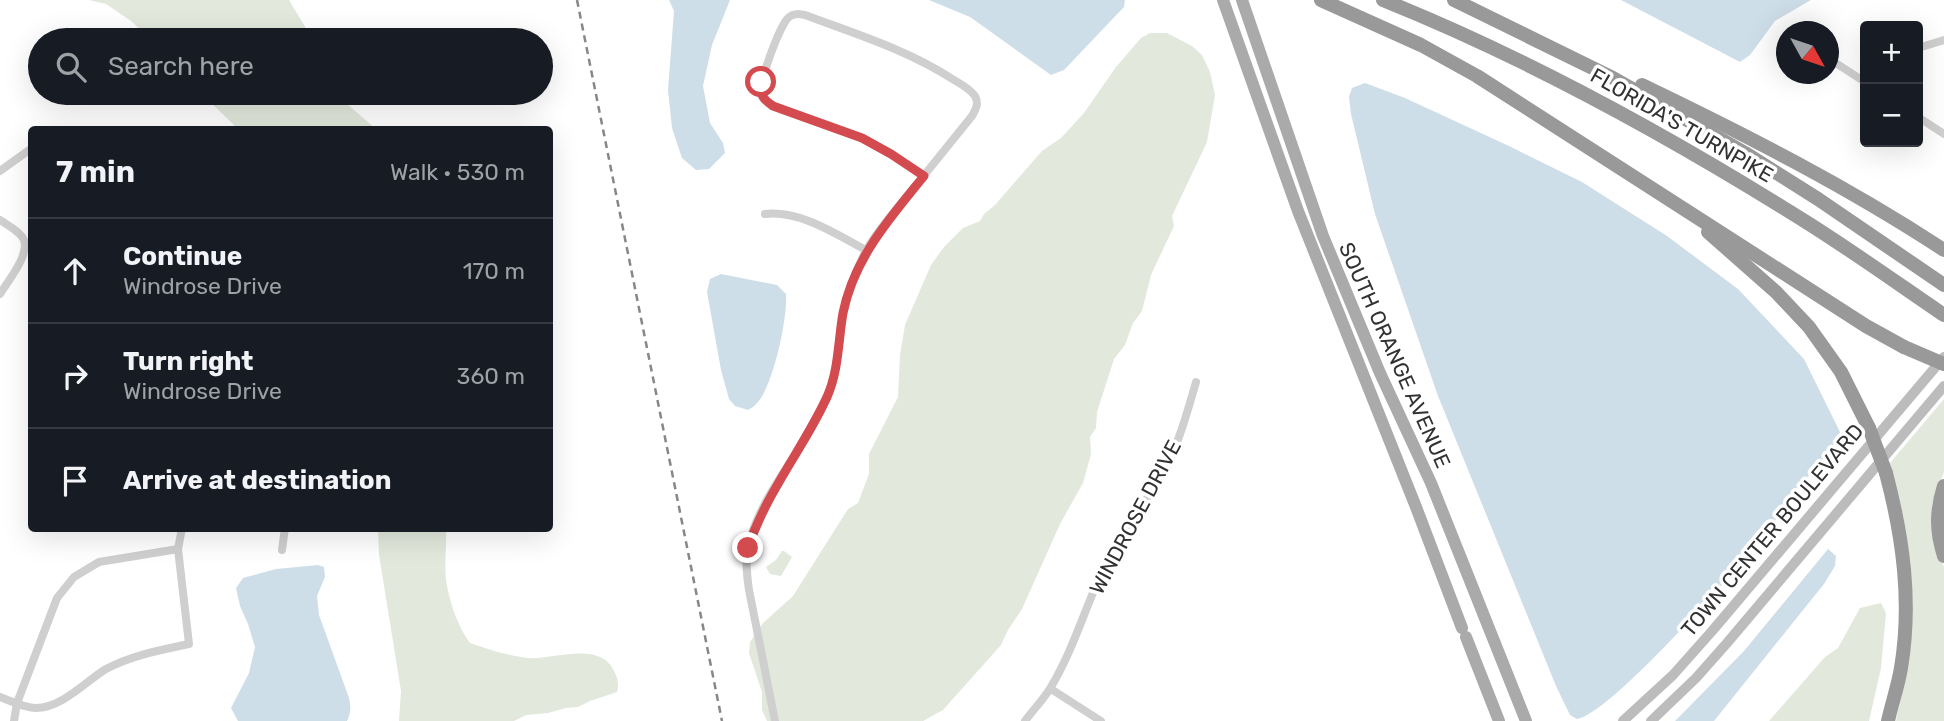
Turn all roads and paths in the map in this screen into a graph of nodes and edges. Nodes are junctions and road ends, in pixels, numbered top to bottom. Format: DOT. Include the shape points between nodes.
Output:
graph roads {
  1 [pos="1223,0"];
  2 [pos="1242,0"];
  3 [pos="1321,0"];
  4 [pos="1383,0"];
  5 [pos="1457,1"];
  6 [pos="1944,40"];
  7 [pos="1923,46"];
  8 [pos="1839,65"];
  9 [pos="1860,79"];
  10 [pos="1923,120"];
  11 [pos="1944,134"];
  12 [pos="28,151"];
  13 [pos="0,171"];
  14 [pos="924,176"];
  15 [pos="1640,180"];
  16 [pos="765,214"];
  17 [pos="0,220"];
  18 [pos="866,250"];
  19 [pos="1944,250"];
  20 [pos="1944,285"];
  21 [pos="0,294"];
  22 [pos="1944,315"];
  23 [pos="1944,357"];
  24 [pos="1944,364"];
  25 [pos="1196,383"];
  26 [pos="1944,386"];
  27 [pos="1944,486"];
  28 [pos="181,532"];
  29 [pos="284,532"];
  30 [pos="178,549"];
  31 [pos="282,550"];
  32 [pos="1944,556"];
  33 [pos="1051,689"];
  34 [pos="0,697"];
  35 [pos="17,703"];
  36 [pos="14,721"];
  37 [pos="775,721"];
  38 [pos="1025,721"];
  39 [pos="1101,721"];
  40 [pos="1499,721"];
  41 [pos="1526,721"];
  42 [pos="1623,721"];
  43 [pos="1651,721"];
  44 [pos="1888,721"];
  1 -- 40 [label="main road, SOUTH ORANGE AVENUE" via="1298,211"];
  2 -- 41 [label="main road, SOUTH ORANGE AVENUE" via="1323,236 1431,483"];
  3 -- 15 [label="highway" via="1477,76"];
  4 -- 22 [label="highway, FLORIDA'S TURNPIKE" via="1533,67 1664,136"];
  5 -- 19 [label="highway" via="1726,126 1817,173"];
  5 -- 20 [label="highway, FLORIDA'S TURNPIKE" via="1613,78 1745,153"];
  6 -- 7 [label="street"];
  8 -- 9 [label="street"];
  10 -- 11 [label="street"];
  12 -- 13 [label="street"];
  14 -- 14 [label="street" via="862,138 765,100 761,82 787,18 805,15 898,50 932,65 976,97 978,106 972,116"];
  14 -- 18 [label="street"];
  15 -- 24 [label="highway, bridge" via="1866,326"];
  15 -- 44 [label="highway, bridge" via="1686,213 1809,327 1841,372 1869,428 1897,514 1905,571 1901,668"];
  16 -- 18 [label="street" via="789,215"];
  17 -- 21 [label="street" via="23,238 26,247"];
  18 -- 37 [label="street" via="849,291 828,393 755,524 748,548 749,590"];
  23 -- 42 [label="main road, TOWN CENTER BOULEVARD" via="1705,639"];
  25 -- 33 [label="street, WINDROSE DRIVE" via="1167,464 1096,582"];
  26 -- 43 [label="main road, TOWN CENTER BOULEVARD" via="1727,643"];
  27 -- 32 [label="highway" via="1937,522"];
  28 -- 30 [label="street"];
  29 -- 31 [label="street"];
  30 -- 35 [label="street" via="99,562 74,577 57,598"];
  30 -- 35 [label="street" via="189,644 145,653 106,670 51,705 36,708"];
  33 -- 38 [label="street, WINDROSE DRIVE"];
  33 -- 39 [label="street"];
  34 -- 35 [label="street"];
  35 -- 36 [label="street"];
}
